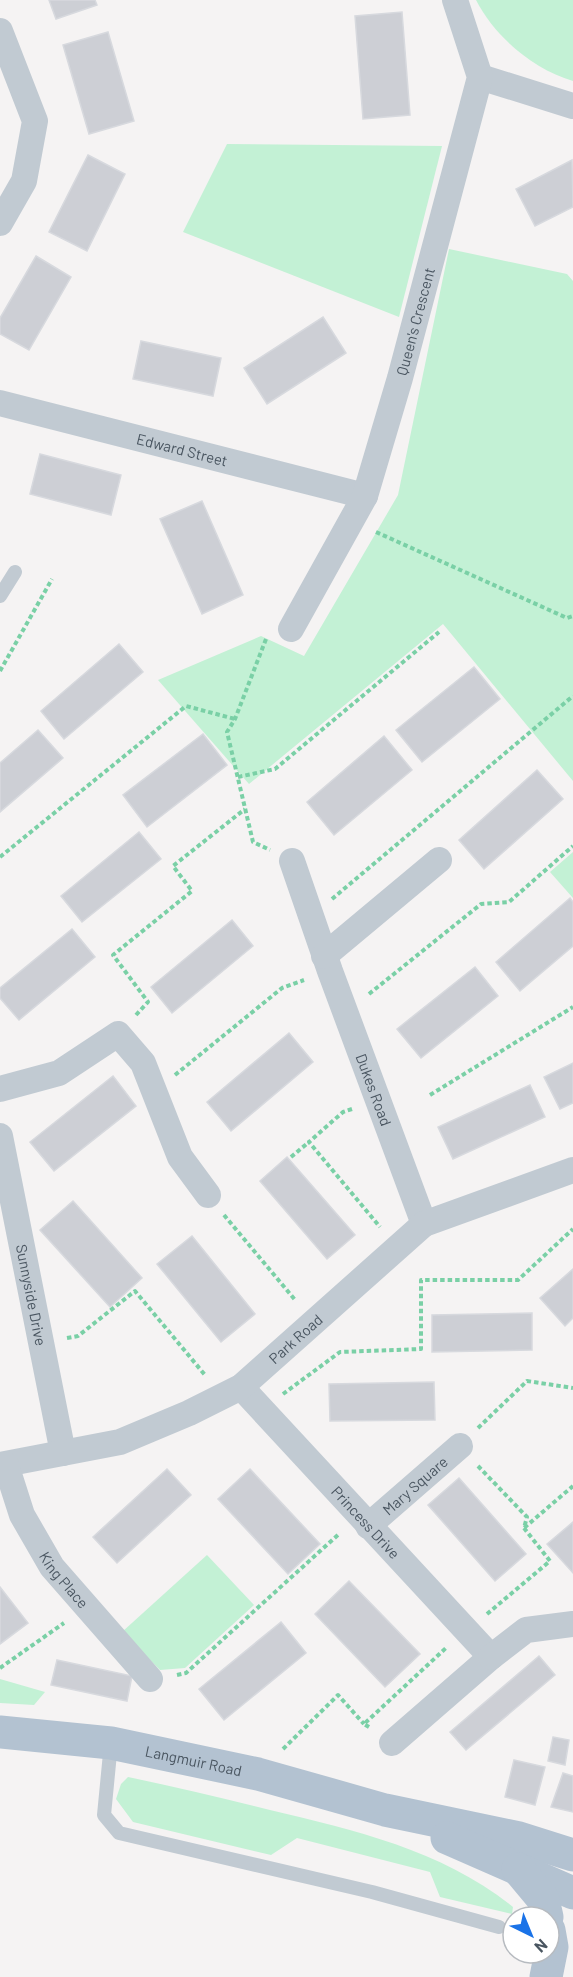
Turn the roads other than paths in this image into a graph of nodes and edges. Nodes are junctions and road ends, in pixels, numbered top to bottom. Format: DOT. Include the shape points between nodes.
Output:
graph roads {
  1 [pos="454,0"];
  2 [pos="0,30"];
  3 [pos="480,77"];
  4 [pos="573,106"];
  5 [pos="0,223"];
  6 [pos="0,403"];
  7 [pos="364,496"];
  8 [pos="15,572"];
  9 [pos="0,596"];
  10 [pos="291,629"];
  11 [pos="439,860"];
  12 [pos="292,861"];
  13 [pos="327,963"];
  14 [pos="0,1089"];
  15 [pos="0,1136"];
  16 [pos="573,1170"];
  17 [pos="208,1195"];
  18 [pos="424,1224"];
  19 [pos="232,1392"];
  20 [pos="460,1446"];
  21 [pos="63,1453"];
  22 [pos="3,1465"];
  23 [pos="363,1521"];
  24 [pos="573,1624"];
  25 [pos="491,1657"];
  26 [pos="150,1679"];
  27 [pos="0,1732"];
  28 [pos="111,1743"];
  29 [pos="392,1743"];
  30 [pos="386,1810"];
  31 [pos="573,1855"];
  32 [pos="519,1869"];
  33 [pos="573,1893"];
  34 [pos="544,1905"];
  35 [pos="499,1927"];
  36 [pos="573,1957"];
  37 [pos="558,1977"];
  1 -- 3 [label="street"];
  2 -- 5 [label="street" via="35,121 24,181"];
  3 -- 4 [label="street"];
  3 -- 7 [label="street, Queen's Crescent" via="400,378"];
  6 -- 7 [label="street, Edward Street"];
  7 -- 10 [label="street, Queen's Crescent"];
  8 -- 9 [label="lane"];
  11 -- 13 [label="street"];
  12 -- 13 [label="street, Dukes Road"];
  13 -- 18 [label="street, Dukes Road"];
  14 -- 17 [label="street" via="59,1073 118,1034 144,1063 180,1157"];
  15 -- 21 [label="street, Sunnyside Drive"];
  16 -- 18 [label="street, Park Road"];
  18 -- 19 [label="street, Park Road"];
  19 -- 21 [label="street, Park Road" via="120,1442"];
  19 -- 23 [label="street, Princess Drive" via="263,1410"];
  20 -- 23 [label="street, Mary Square"];
  21 -- 22 [label="street, Park Road"];
  22 -- 26 [label="street, King Place" via="22,1515 52,1567"];
  23 -- 25 [label="street, Princess Drive"];
  24 -- 25 [label="street" via="526,1630"];
  25 -- 29 [label="street"];
  27 -- 28 [label="main road, Langmuir Road"];
  28 -- 30 [label="main road, Langmuir Road" via="258,1774"];
  28 -- 35 [label="lane" via="104,1815 119,1833 372,1892"];
  30 -- 31 [label="main road, Langmuir Road" via="519,1838"];
  30 -- 32 [label="main road, Langmuir Road"];
  32 -- 33 [label="main road, Langmuir Road"];
  32 -- 34 [label="main road"];
  36 -- 37 [label="main road"];
}
